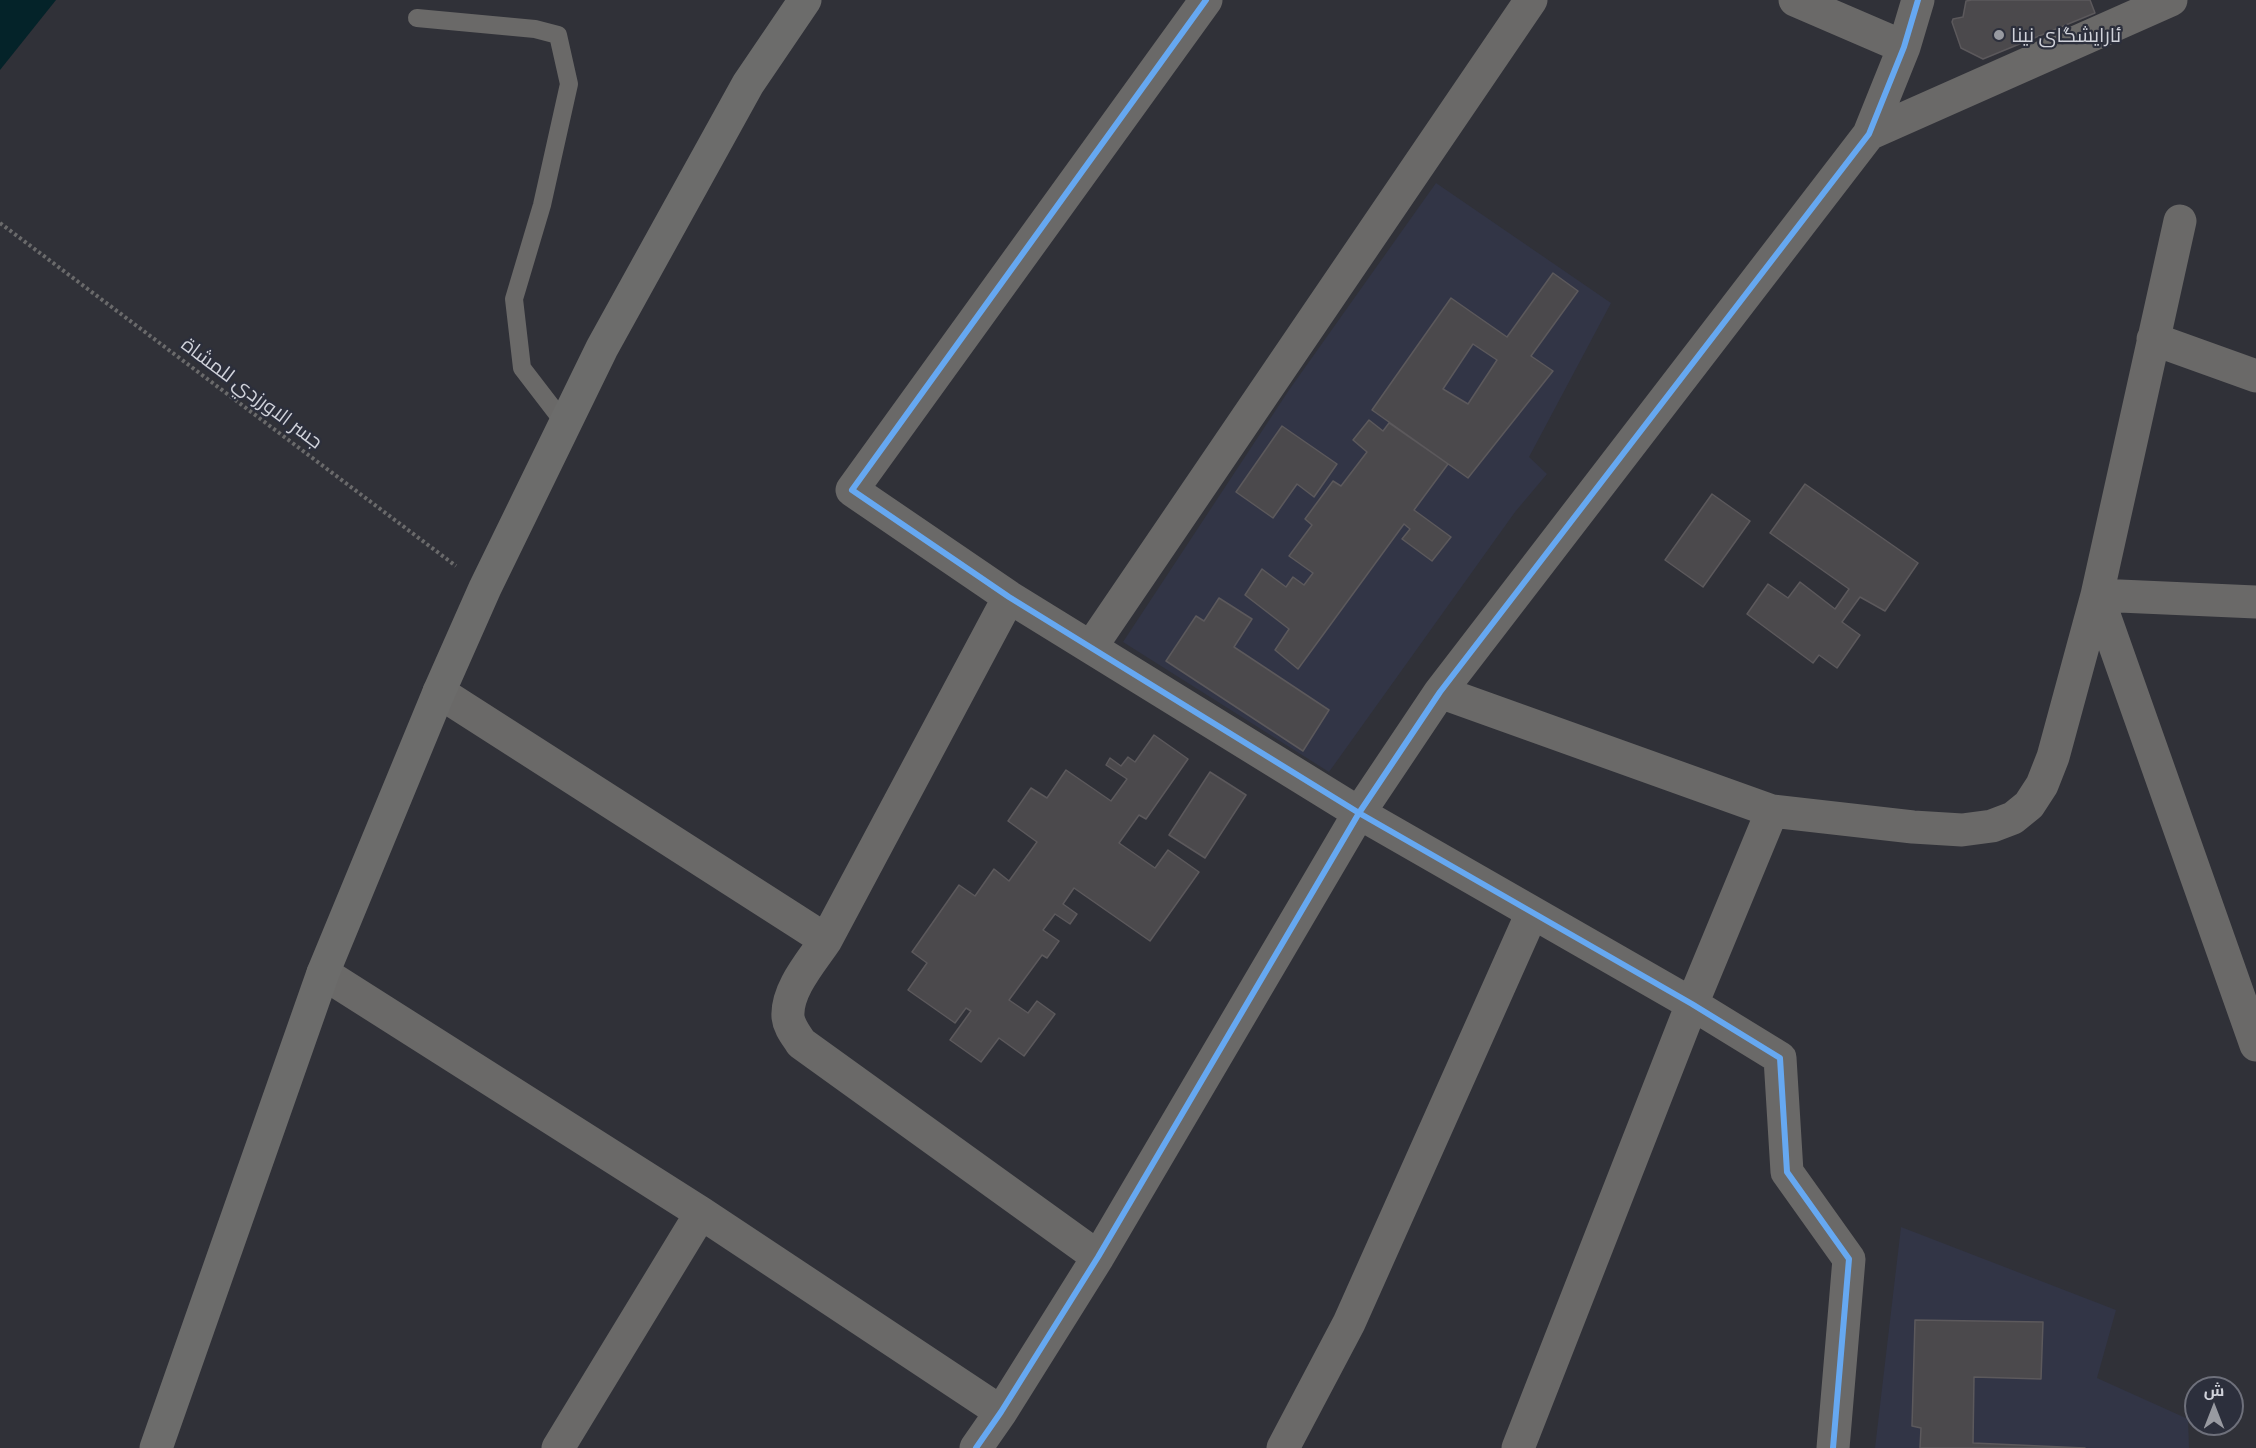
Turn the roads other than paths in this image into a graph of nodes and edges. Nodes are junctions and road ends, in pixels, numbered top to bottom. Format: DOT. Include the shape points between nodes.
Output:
graph roads {
  1 [pos="806,0"];
  2 [pos="1206,0"];
  3 [pos="1531,0"];
  4 [pos="1795,0"];
  5 [pos="1918,0"];
  6 [pos="2171,0"];
  7 [pos="417,18"];
  8 [pos="1904,47"];
  9 [pos="1869,134"];
  10 [pos="2180,221"];
  11 [pos="2153,339"];
  12 [pos="2256,376"];
  13 [pos="566,424"];
  14 [pos="2097,595"];
  15 [pos="1009,597"];
  16 [pos="2256,602"];
  17 [pos="1090,647"];
  18 [pos="439,692"];
  19 [pos="1440,692"];
  20 [pos="1772,811"];
  21 [pos="1359,813"];
  22 [pos="1532,913"];
  23 [pos="826,940"];
  24 [pos="323,973"];
  25 [pos="1692,1004"];
  26 [pos="2256,1045"];
  27 [pos="701,1213"];
  28 [pos="1098,1257"];
  29 [pos="1001,1412"];
  30 [pos="156,1448"];
  31 [pos="558,1448"];
  32 [pos="976,1448"];
  33 [pos="1283,1448"];
  34 [pos="1518,1448"];
  35 [pos="1833,1448"];
  1 -- 13 [label="street" via="748,84 602,348"];
  2 -- 15 [label="street" via="852,490"];
  3 -- 17 [label="street"];
  4 -- 8 [label="street"];
  5 -- 8 [label="street"];
  6 -- 9 [label="street"];
  7 -- 13 [label="lane" via="535,29 558,35 568,84 542,205 514,299 522,368"];
  8 -- 9 [label="street"];
  9 -- 19 [label="street"];
  10 -- 11 [label="street"];
  11 -- 12 [label="street"];
  11 -- 14 [label="street"];
  13 -- 18 [label="street"];
  14 -- 16 [label="street"];
  14 -- 20 [label="street" via="2053,757 2029,805 2013,818 1962,830"];
  14 -- 26 [label="street"];
  15 -- 17 [label="street"];
  15 -- 23 [label="street"];
  17 -- 21 [label="street"];
  18 -- 23 [label="street"];
  18 -- 24 [label="street"];
  19 -- 20 [label="street"];
  19 -- 21 [label="street"];
  20 -- 25 [label="street"];
  21 -- 22 [label="street"];
  21 -- 28 [label="street"];
  22 -- 25 [label="street"];
  22 -- 33 [label="street" via="1348,1323"];
  23 -- 28 [label="street" via="791,998 788,1017 801,1043"];
  24 -- 27 [label="street"];
  24 -- 30 [label="street"];
  25 -- 34 [label="street"];
  25 -- 35 [label="street" via="1780,1058 1787,1172 1849,1259"];
  27 -- 29 [label="street"];
  27 -- 31 [label="street"];
  28 -- 29 [label="street"];
  29 -- 32 [label="street"];
}
